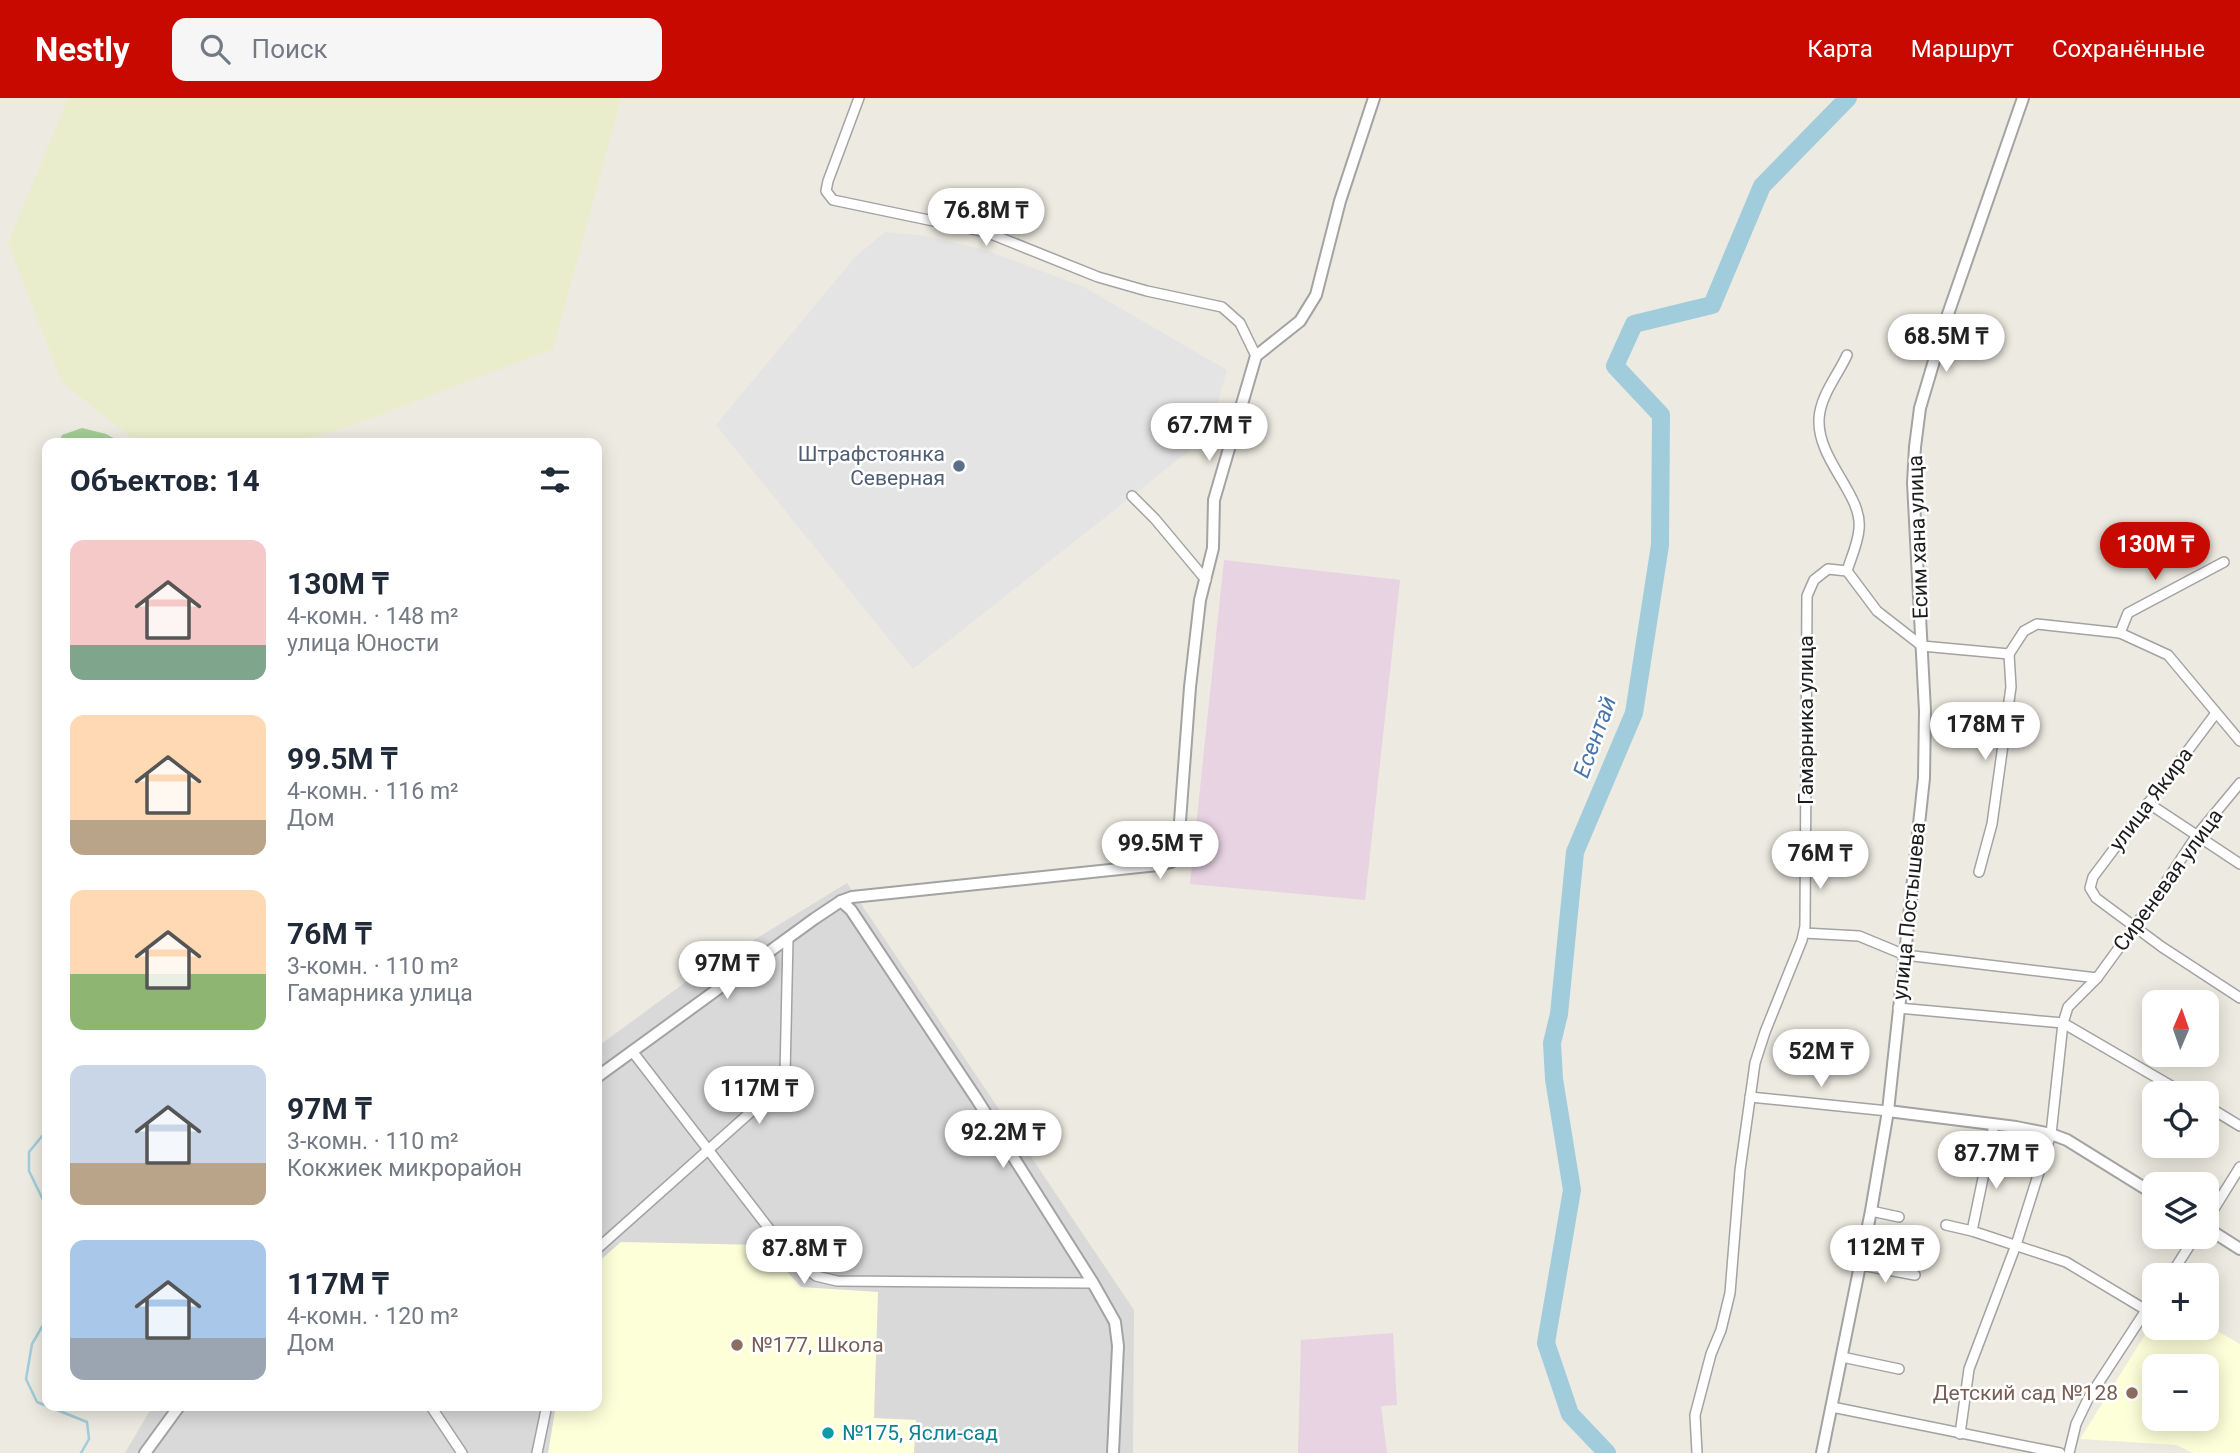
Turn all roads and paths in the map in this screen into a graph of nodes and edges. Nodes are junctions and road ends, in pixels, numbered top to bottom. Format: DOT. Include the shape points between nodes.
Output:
graph roads {
  1 [pos="859,98"];
  2 [pos="1374,98"];
  3 [pos="2023,98"];
  4 [pos="1847,355"];
  5 [pos="1256,356"];
  6 [pos="1132,496"];
  7 [pos="2224,562"];
  8 [pos="1847,571"];
  9 [pos="1206,580"];
  10 [pos="2120,633"];
  11 [pos="1922,652"];
  12 [pos="2009,654"];
  13 [pos="2216,713"];
  14 [pos="2240,741"];
  15 [pos="2240,783"];
  16 [pos="2148,803"];
  17 [pos="2197,835"];
  18 [pos="2240,864"];
  19 [pos="1979,872"];
  20 [pos="841,901"];
  21 [pos="2136,925"];
  22 [pos="1804,933"];
  23 [pos="788,938"];
  24 [pos="1905,956"];
  25 [pos="2097,978"];
  26 [pos="2240,998"];
  27 [pos="1898,1008"];
  28 [pos="2063,1021"];
  29 [pos="632,1051"];
  30 [pos="602,1073"];
  31 [pos="2163,1081"];
  32 [pos="1750,1097"];
  33 [pos="1888,1111"];
  34 [pos="2219,1113"];
  35 [pos="1994,1125"];
  36 [pos="2240,1126"];
  37 [pos="2050,1134"];
  38 [pos="709,1151"];
  39 [pos="2240,1167"];
  40 [pos="2142,1187"];
  41 [pos="2219,1201"];
  42 [pos="1871,1211"];
  43 [pos="1899,1217"];
  44 [pos="1947,1225"];
  45 [pos="1972,1231"];
  46 [pos="2219,1236"];
  47 [pos="602,1245"];
  48 [pos="2016,1245"];
  49 [pos="2240,1249"];
  50 [pos="1861,1265"];
  51 [pos="1915,1275"];
  52 [pos="1093,1283"];
  53 [pos="2142,1307"];
  54 [pos="2142,1318"];
  55 [pos="1842,1357"];
  56 [pos="1899,1369"];
  57 [pos="1832,1407"];
  58 [pos="176,1411"];
  59 [pos="434,1411"];
  60 [pos="546,1411"];
  61 [pos="1960,1434"];
  62 [pos="145,1453"];
  63 [pos="462,1453"];
  64 [pos="537,1453"];
  65 [pos="1113,1453"];
  66 [pos="1697,1453"];
  67 [pos="1822,1453"];
  68 [pos="2060,1453"];
  69 [pos="2069,1453"];
  1 -- 5 [label="street" via="828,181 826,191 832,200 986,232 1098,276 1222,307 1240,323"];
  2 -- 5 [label="street" via="1340,201 1316,295 1300,321"];
  3 -- 11 [label="street, Есим хана улица" via="1920,408 1913,483"];
  4 -- 8 [label="street" via="1818,417 1830,464 1858,515 1859,530"];
  5 -- 9 [label="street" via="1214,500 1213,548"];
  6 -- 9 [label="street"];
  7 -- 10 [label="street" via="2128,613"];
  8 -- 11 [label="street" via="1877,611"];
  8 -- 22 [label="street, Гамарника улица" via="1828,569 1814,580 1807,596"];
  9 -- 20 [label="street" via="1190,687 1178,848 1171,862"];
  10 -- 12 [label="street" via="2037,624 2024,631"];
  10 -- 13 [label="street" via="2168,655"];
  11 -- 12 [label="street"];
  11 -- 24 [label="street, улица Постышева" via="1924,778"];
  12 -- 19 [label="street" via="2011,687 1992,824"];
  13 -- 14 [label="street"];
  13 -- 16 [label="street, улица Якира"];
  15 -- 17 [label="street, Сиреневая улица"];
  16 -- 17 [label="street"];
  16 -- 21 [label="street, улица Якира" via="2094,877 2091,888 2096,898"];
  17 -- 18 [label="street"];
  17 -- 21 [label="street, Сиреневая улица"];
  20 -- 23 [label="street"];
  20 -- 52 [label="street" via="976,1098"];
  21 -- 25 [label="street, Сиреневая улица"];
  21 -- 26 [label="street"];
  22 -- 24 [label="street" via="1859,936"];
  22 -- 32 [label="street, Гамарника улица" via="1765,1032"];
  23 -- 29 [label="street"];
  23 -- 38 [label="street" via="785,1075 781,1085"];
  24 -- 25 [label="street"];
  24 -- 27 [label="street, улица Постышева"];
  25 -- 28 [label="street, Сиреневая улица" via="2068,1007"];
  27 -- 28 [label="street"];
  27 -- 33 [label="street, улица Постышева"];
  28 -- 31 [label="street"];
  28 -- 37 [label="street"];
  29 -- 30 [label="street"];
  29 -- 38 [label="street"];
  32 -- 33 [label="street"];
  32 -- 66 [label="street, Гамарника улица" via="1730,1293 1695,1415"];
  33 -- 35 [label="street"];
  33 -- 42 [label="street, улица Постышева"];
  34 -- 36 [label="street"];
  35 -- 37 [label="street"];
  35 -- 45 [label="street"];
  37 -- 40 [label="street"];
  37 -- 48 [label="street"];
  38 -- 47 [label="street"];
  38 -- 52 [label="street" via="787,1252 816,1276 849,1282"];
  39 -- 41 [label="street"];
  42 -- 43 [label="street"];
  42 -- 50 [label="street, улица Постышева"];
  44 -- 45 [label="street"];
  45 -- 48 [label="street"];
  46 -- 49 [label="street"];
  48 -- 53 [label="street" via="2066,1262"];
  48 -- 61 [label="street" via="1969,1369"];
  50 -- 51 [label="street"];
  50 -- 55 [label="street, улица Постышева"];
  52 -- 65 [label="street" via="1115,1322 1118,1346"];
  54 -- 69 [label="street" via="2088,1399"];
  55 -- 56 [label="street"];
  55 -- 57 [label="street, улица Постышева"];
  57 -- 61 [label="street"];
  57 -- 67 [label="street, улица Постышева"];
  58 -- 62 [label="street"];
  59 -- 63 [label="street"];
  60 -- 64 [label="street"];
  61 -- 68 [label="street"];
}
